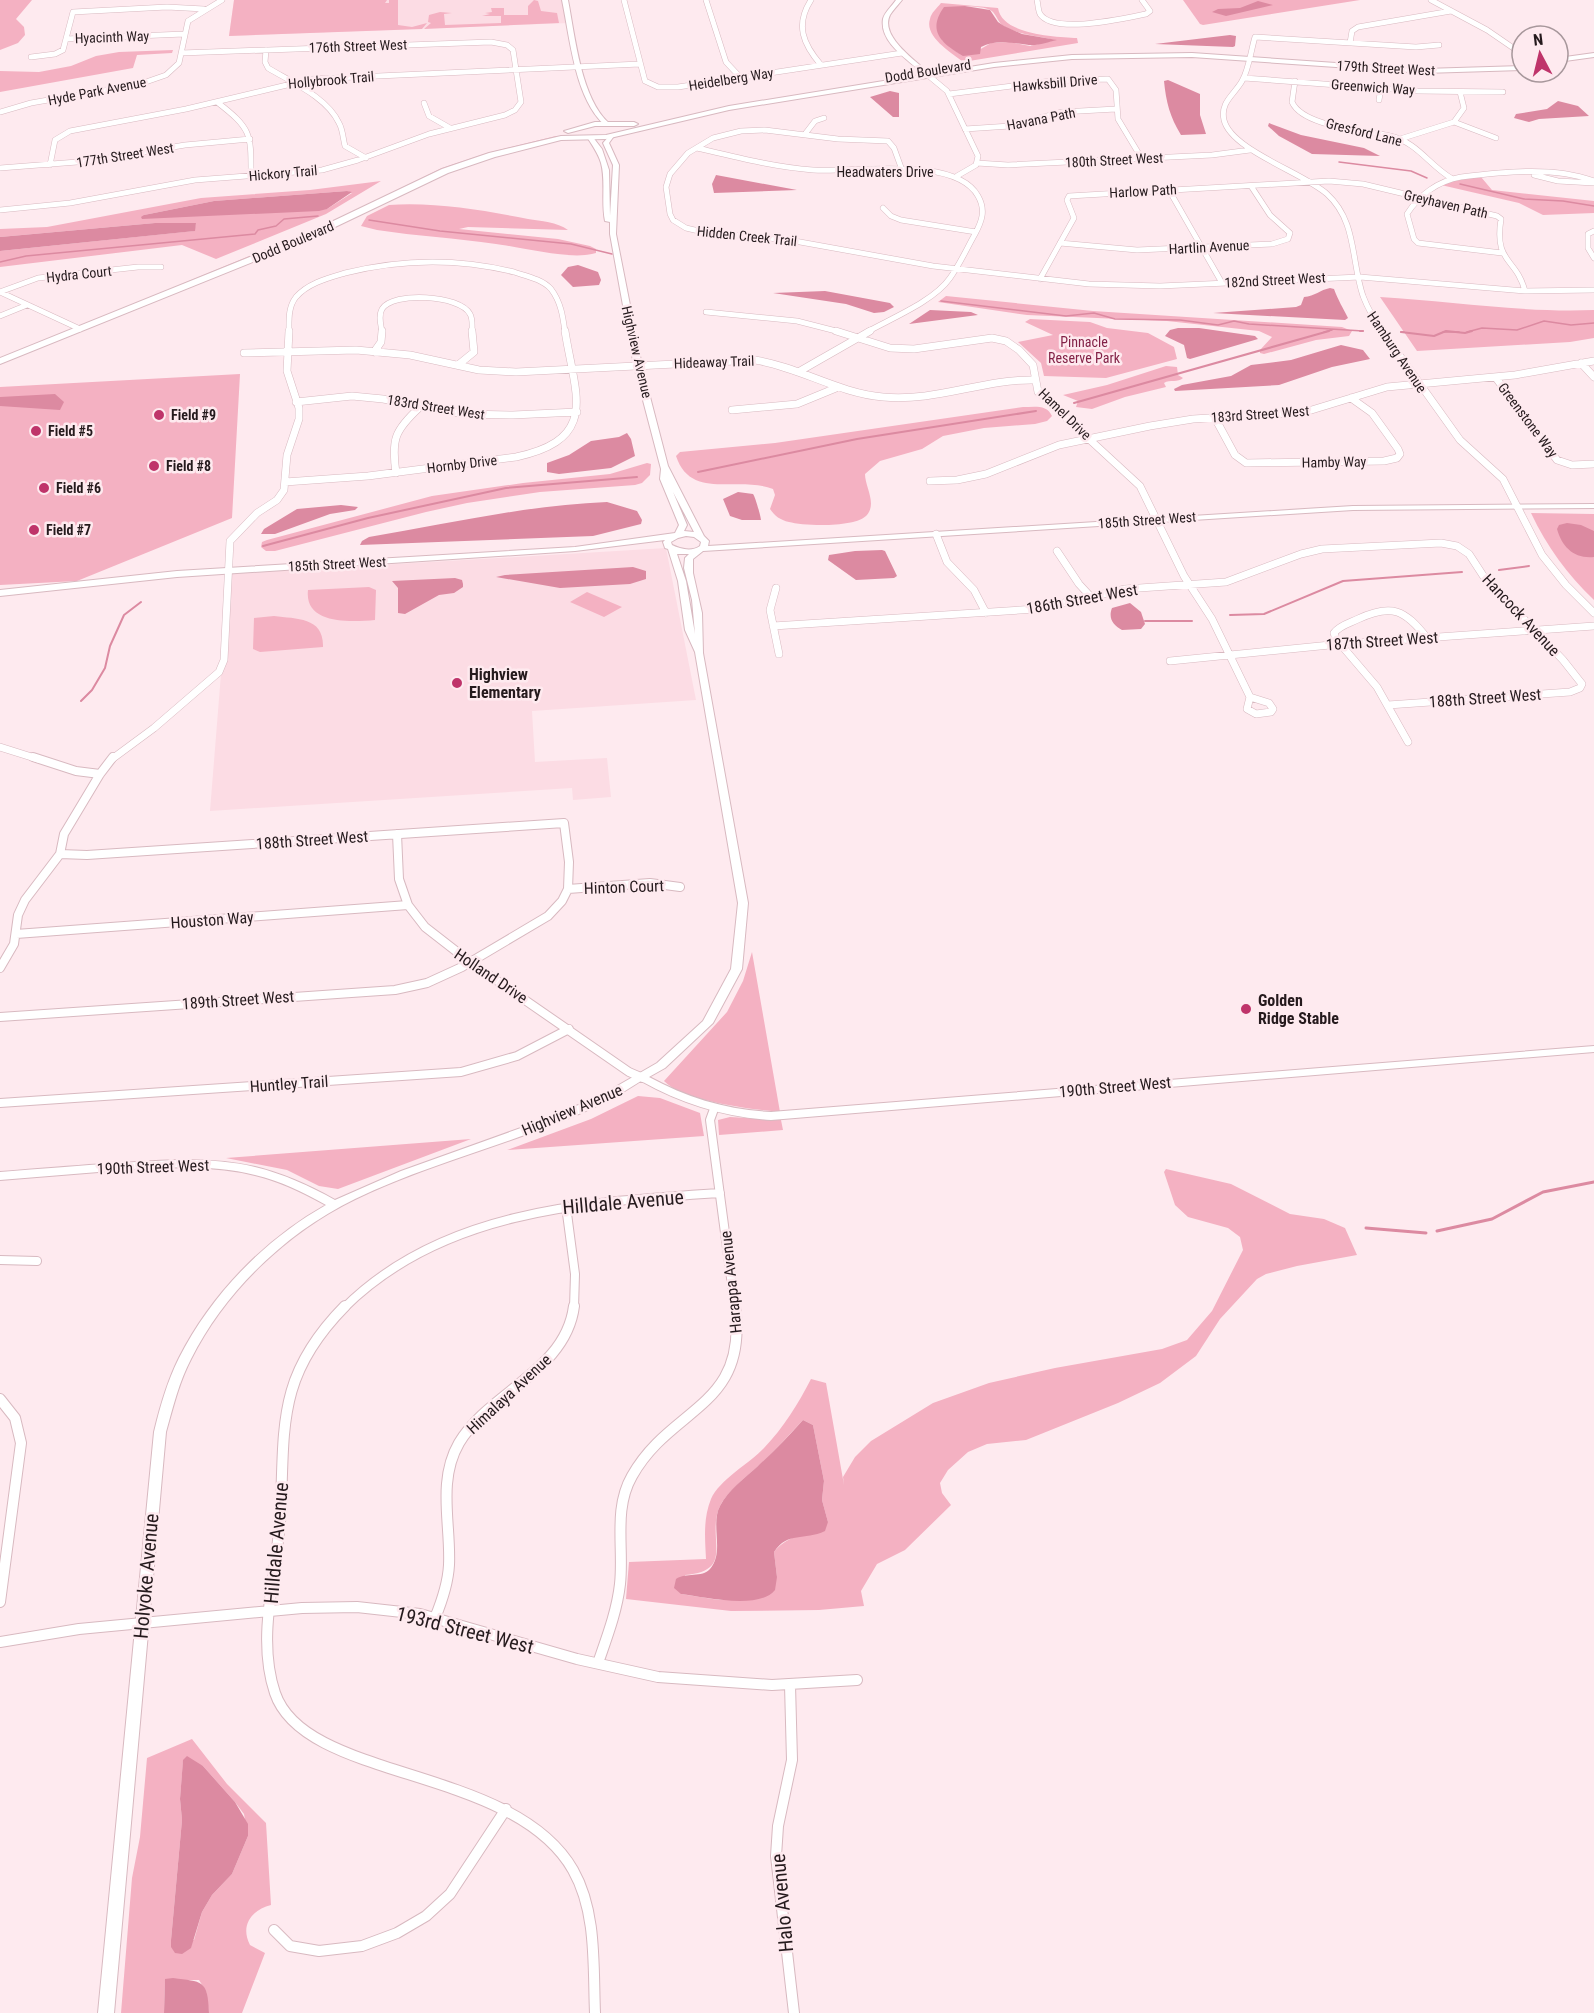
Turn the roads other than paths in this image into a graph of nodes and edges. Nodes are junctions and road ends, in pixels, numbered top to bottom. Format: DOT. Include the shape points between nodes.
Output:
graph roads {
  1 [pos="222,0"];
  2 [pos="565,0"];
  3 [pos="624,0"];
  4 [pos="706,0"];
  5 [pos="811,0"];
  6 [pos="899,0"];
  7 [pos="1037,0"];
  8 [pos="1142,0"];
  9 [pos="1431,0"];
  10 [pos="205,9"];
  11 [pos="1451,11"];
  12 [pos="64,14"];
  13 [pos="71,14"];
  14 [pos="184,34"];
  15 [pos="66,39"];
  16 [pos="1350,43"];
  17 [pos="1439,45"];
  18 [pos="1510,46"];
  19 [pos="266,50"];
  20 [pos="902,52"];
  21 [pos="181,53"];
  22 [pos="1594,55"];
  23 [pos="31,57"];
  24 [pos="1250,57"];
  25 [pos="1570,58"];
  26 [pos="1594,60"];
  27 [pos="1570,63"];
  28 [pos="640,64"];
  29 [pos="822,65"];
  30 [pos="578,67"];
  31 [pos="1510,67"];
  32 [pos="516,70"];
  33 [pos="927,74"];
  34 [pos="740,77"];
  35 [pos="1244,78"];
  36 [pos="1295,81"];
  37 [pos="290,82"];
  38 [pos="583,88"];
  39 [pos="1381,88"];
  40 [pos="1460,92"];
  41 [pos="1503,92"];
  42 [pos="949,94"];
  43 [pos="582,100"];
  44 [pos="1379,100"];
  45 [pos="217,102"];
  46 [pos="424,103"];
  47 [pos="1116,109"];
  48 [pos="584,111"];
  49 [pos="0,112"];
  50 [pos="825,118"];
  51 [pos="1454,122"];
  52 [pos="609,125"];
  53 [pos="586,126"];
  54 [pos="450,128"];
  55 [pos="965,129"];
  56 [pos="805,134"];
  57 [pos="612,135"];
  58 [pos="590,137"];
  59 [pos="1496,138"];
  60 [pos="250,139"];
  61 [pos="1400,139"];
  62 [pos="698,148"];
  63 [pos="1250,150"];
  64 [pos="366,158"];
  65 [pos="1142,159"];
  66 [pos="977,164"];
  67 [pos="50,165"];
  68 [pos="0,168"];
  69 [pos="902,170"];
  70 [pos="250,176"];
  71 [pos="957,176"];
  72 [pos="1451,178"];
  73 [pos="1311,182"];
  74 [pos="1594,182"];
  75 [pos="1251,186"];
  76 [pos="1169,190"];
  77 [pos="1422,198"];
  78 [pos="883,208"];
  79 [pos="0,210"];
  80 [pos="1594,231"];
  81 [pos="976,232"];
  82 [pos="613,234"];
  83 [pos="1060,243"];
  84 [pos="1202,247"];
  85 [pos="1502,253"];
  86 [pos="1594,258"];
  87 [pos="161,267"];
  88 [pos="956,268"];
  89 [pos="1360,277"];
  90 [pos="1040,279"];
  91 [pos="1222,283"];
  92 [pos="1594,290"];
  93 [pos="1525,291"];
  94 [pos="0,292"];
  95 [pos="27,305"];
  96 [pos="706,312"];
  97 [pos="0,316"];
  98 [pos="76,327"];
  99 [pos="858,338"];
  100 [pos="288,351"];
  101 [pos="374,352"];
  102 [pos="244,353"];
  103 [pos="0,354"];
  104 [pos="0,361"];
  105 [pos="1594,361"];
  106 [pos="1581,363"];
  107 [pos="458,365"];
  108 [pos="638,366"];
  109 [pos="572,370"];
  110 [pos="800,371"];
  111 [pos="1594,376"];
  112 [pos="1497,378"];
  113 [pos="1034,380"];
  114 [pos="1418,383"];
  115 [pos="836,388"];
  116 [pos="1351,398"];
  117 [pos="296,402"];
  118 [pos="420,407"];
  119 [pos="732,410"];
  120 [pos="577,412"];
  121 [pos="1215,418"];
  122 [pos="1090,439"];
  123 [pos="1594,464"];
  124 [pos="665,469"];
  125 [pos="396,473"];
  126 [pos="930,481"];
  127 [pos="285,482"];
  128 [pos="1594,500"];
  129 [pos="1515,503"];
  130 [pos="1594,506"];
  131 [pos="1157,516"];
  132 [pos="936,534"];
  133 [pos="676,536"];
  134 [pos="702,537"];
  135 [pos="1457,546"];
  136 [pos="671,549"];
  137 [pos="699,550"];
  138 [pos="1057,551"];
  139 [pos="228,573"];
  140 [pos="1189,585"];
  141 [pos="776,588"];
  142 [pos="0,593"];
  143 [pos="1091,597"];
  144 [pos="0,600"];
  145 [pos="986,613"];
  146 [pos="1594,613"];
  147 [pos="773,626"];
  148 [pos="1594,626"];
  149 [pos="1534,630"];
  150 [pos="1427,639"];
  151 [pos="1340,644"];
  152 [pos="699,653"];
  153 [pos="780,654"];
  154 [pos="1229,657"];
  155 [pos="1170,661"];
  156 [pos="1581,687"];
  157 [pos="1250,697"];
  158 [pos="1388,705"];
  159 [pos="1408,742"];
  160 [pos="0,747"];
  161 [pos="100,774"];
  162 [pos="397,834"];
  163 [pos="60,854"];
  164 [pos="680,887"];
  165 [pos="568,889"];
  166 [pos="408,905"];
  167 [pos="16,934"];
  168 [pos="470,962"];
  169 [pos="0,968"];
  170 [pos="0,1017"];
  171 [pos="569,1029"];
  172 [pos="1594,1049"];
  173 [pos="643,1078"];
  174 [pos="0,1103"];
  175 [pos="714,1109"];
  176 [pos="0,1176"];
  177 [pos="720,1193"];
  178 [pos="334,1205"];
  179 [pos="566,1206"];
  180 [pos="0,1260"];
  181 [pos="37,1261"];
  182 [pos="0,1399"];
  183 [pos="0,1602"];
  184 [pos="271,1611"];
  185 [pos="435,1618"];
  186 [pos="141,1624"];
  187 [pos="0,1642"];
  188 [pos="598,1664"];
  189 [pos="857,1680"];
  190 [pos="790,1685"];
  191 [pos="506,1809"];
  192 [pos="274,1930"];
  193 [pos="105,2013"];
  194 [pos="596,2013"];
  195 [pos="794,2013"];
  1 -- 10 [label="street"];
  2 -- 30 [label="street"];
  3 -- 28 [label="street, Heidelberg Way"];
  4 -- 34 [label="street" via="726,62"];
  5 -- 29 [label="street" via="801,15 800,28 807,48"];
  6 -- 20 [label="street" via="885,22"];
  7 -- 8 [label="street" via="1043,17 1074,24 1146,14 1149,9"];
  9 -- 11 [label="street"];
  10 -- 13 [label="street, Hyacinth Way"];
  10 -- 14 [label="street" via="190,19"];
  11 -- 16 [label="street" via="1361,26 1352,31"];
  11 -- 18 [label="street"];
  12 -- 13 [label="street, Hyacinth Way"];
  13 -- 15 [label="street, Hyacinth Way"];
  14 -- 15 [label="street, Hyacinth Way"];
  14 -- 21 [label="street"];
  15 -- 23 [label="street" via="61,52"];
  16 -- 17 [label="street, Hamburg Avenue"];
  16 -- 24 [label="street, Hamburg Avenue" via="1258,37 1254,38"];
  19 -- 21 [label="street, 176th Street West"];
  19 -- 32 [label="street, 176th Street West" via="491,42 513,50"];
  19 -- 37 [label="street" via="266,65"];
  20 -- 29 [label="street, Heidelberg Way"];
  20 -- 33 [label="street"];
  21 -- 49 [label="street, Hyde Park Avenue" via="175,69 147,82"];
  22 -- 25 [label="main road"];
  24 -- 31 [label="main road, 179th Street West" via="1424,71"];
  24 -- 33 [label="main road, Dodd Boulevard" via="1089,56"];
  24 -- 35 [label="street, Hamburg Avenue"];
  26 -- 27 [label="main road"];
  28 -- 30 [label="street, Hollybrook Trail"];
  28 -- 34 [label="street, Heidelberg Way" via="645,81 658,87"];
  29 -- 34 [label="street, Heidelberg Way"];
  30 -- 32 [label="street, Hollybrook Trail"];
  30 -- 38 [label="street"];
  32 -- 37 [label="street, Hollybrook Trail"];
  32 -- 54 [label="street, Hickory Trail" via="521,102 518,108 499,117"];
  33 -- 42 [label="street"];
  33 -- 52 [label="main road, Dodd Boulevard"];
  33 -- 57 [label="main road, Dodd Boulevard" via="714,110"];
  35 -- 36 [label="street, Greenwich Way"];
  35 -- 63 [label="street, Hamburg Avenue" via="1227,97 1222,114 1231,133"];
  36 -- 39 [label="street, Greenwich Way"];
  36 -- 61 [label="street, Gresford Lane" via="1292,102 1301,113 1323,122"];
  37 -- 45 [label="street, Hollybrook Trail"];
  37 -- 64 [label="street" via="332,110 345,146"];
  38 -- 43 [label="street"];
  38 -- 52 [label="street" via="592,110"];
  39 -- 40 [label="street, Greenwich Way"];
  39 -- 44 [label="street"];
  40 -- 41 [label="street, Greenwich Way"];
  40 -- 51 [label="street" via="1464,108"];
  42 -- 47 [label="street, Hawksbill Drive" via="1104,79 1111,81 1116,90"];
  42 -- 55 [label="street"];
  45 -- 60 [label="street" via="243,122"];
  45 -- 67 [label="street, Hollybrook Trail" via="66,132 55,140"];
  46 -- 54 [label="street" via="432,118"];
  47 -- 55 [label="street, Havana Path" via="1062,112 1015,125"];
  47 -- 65 [label="street, Hawksbill Drive"];
  48 -- 53 [label="street" via="591,120"];
  50 -- 56 [label="street" via="815,121"];
  51 -- 59 [label="street"];
  51 -- 61 [label="street"];
  52 -- 53 [label="main road, Dodd Boulevard"];
  52 -- 57 [label="main road" via="616,129"];
  53 -- 58 [label="main road" via="583,132"];
  53 -- 98 [label="main road, Dodd Boulevard" via="450,162 316,227"];
  54 -- 64 [label="street, Hickory Trail"];
  55 -- 66 [label="street" via="978,156"];
  56 -- 62 [label="street, Hidden Creek Trail" via="741,131 719,136"];
  56 -- 69 [label="street, Hidden Creek Trail" via="888,141"];
  57 -- 58 [label="main road, Dodd Boulevard"];
  57 -- 82 [label="street, Highview Avenue" via="606,142 616,165"];
  58 -- 82 [label="street, Highview Avenue" via="607,167 605,207"];
  58 -- 98 [label="main road, Dodd Boulevard" via="549,141 445,171 307,237"];
  60 -- 67 [label="street, 177th Street West"];
  60 -- 70 [label="street"];
  61 -- 72 [label="street, Gresford Lane" via="1421,150 1440,172"];
  62 -- 69 [label="street, Headwaters Drive" via="794,169"];
  62 -- 88 [label="street, Hidden Creek Trail" via="675,165 666,183 670,215 682,226 703,232 800,241"];
  63 -- 65 [label="street, 180th Street West"];
  63 -- 73 [label="street, Hamburg Avenue"];
  64 -- 70 [label="street, Hickory Trail" via="315,171"];
  65 -- 66 [label="street, 180th Street West"];
  66 -- 71 [label="street"];
  67 -- 68 [label="street, 177th Street West"];
  69 -- 71 [label="street, Headwaters Drive" via="931,170"];
  70 -- 79 [label="street, Hickory Trail"];
  71 -- 81 [label="street, Headwaters Drive" via="974,188 982,208 982,221"];
  72 -- 74 [label="street" via="1506,174"];
  72 -- 77 [label="street"];
  73 -- 75 [label="street, Harlow Path"];
  73 -- 77 [label="street, Greyhaven Path" via="1351,182"];
  73 -- 89 [label="street, Hamburg Avenue" via="1332,199 1345,218"];
  75 -- 76 [label="street, Harlow Path"];
  75 -- 84 [label="street, Hartlin Avenue" via="1290,238 1276,243"];
  76 -- 83 [label="street, Harlow Path" via="1070,196 1066,200 1074,219"];
  76 -- 84 [label="street"];
  77 -- 85 [label="street, Greyhaven Path" via="1499,217"];
  77 -- 85 [label="street" via="1406,216 1416,242"];
  78 -- 81 [label="street" via="901,220"];
  80 -- 86 [label="street" via="1588,234 1587,244"];
  81 -- 88 [label="street, Headwaters Drive"];
  82 -- 108 [label="street, Highview Avenue"];
  83 -- 84 [label="street, Hartlin Avenue" via="1115,249"];
  83 -- 90 [label="street, Harlow Path"];
  84 -- 91 [label="street"];
  85 -- 93 [label="street" via="1522,280"];
  87 -- 94 [label="street, Hydra Court" via="38,278"];
  88 -- 90 [label="street, 182nd Street West"];
  88 -- 99 [label="street, Headwaters Drive" via="937,292"];
  89 -- 91 [label="street, 182nd Street West"];
  89 -- 93 [label="street, 182nd Street West"];
  89 -- 114 [label="street, Hamburg Avenue" via="1370,313"];
  90 -- 91 [label="street, 182nd Street West" via="1113,286"];
  92 -- 93 [label="street, 182nd Street West"];
  94 -- 95 [label="street"];
  95 -- 97 [label="street"];
  95 -- 98 [label="street"];
  96 -- 99 [label="street, Hamel Drive" via="805,322"];
  98 -- 103 [label="main road, Dodd Boulevard"];
  98 -- 104 [label="main road, Dodd Boulevard"];
  99 -- 110 [label="street, Headwaters Drive"];
  99 -- 113 [label="street, Hamel Drive" via="911,350 983,338 1003,339 1032,363"];
  100 -- 101 [label="street, Hideaway Trail"];
  100 -- 102 [label="street, Hideaway Trail"];
  100 -- 109 [label="street" via="291,304 298,293 312,284 374,266 451,262 518,272 547,286 560,304"];
  100 -- 117 [label="street" via="287,371"];
  101 -- 107 [label="street, Hideaway Trail"];
  101 -- 107 [label="street" via="382,340 381,312 385,306 403,299 440,299 463,306 471,315 474,352"];
  105 -- 106 [label="street, 183rd Street West"];
  106 -- 111 [label="street"];
  106 -- 112 [label="street, 183rd Street West"];
  107 -- 109 [label="street, Hideaway Trail" via="501,372"];
  108 -- 109 [label="street, Hideaway Trail"];
  108 -- 110 [label="street, Hideaway Trail" via="747,360"];
  108 -- 124 [label="street, Highview Avenue"];
  109 -- 120 [label="street"];
  110 -- 115 [label="street, Hideaway Trail"];
  112 -- 114 [label="street, 183rd Street West"];
  112 -- 123 [label="street, Greenstone Way" via="1557,460"];
  113 -- 115 [label="street, Hideaway Trail" via="907,398"];
  113 -- 122 [label="street, Hamel Drive" via="1042,395"];
  114 -- 116 [label="street, 183rd Street West" via="1378,388"];
  114 -- 129 [label="street, Hamburg Avenue" via="1463,444 1503,479"];
  115 -- 119 [label="street" via="796,404"];
  116 -- 121 [label="street, 183rd Street West" via="1305,412"];
  116 -- 121 [label="street, Hamby Way" via="1372,413 1398,449 1400,454 1396,458 1246,464 1235,455"];
  117 -- 118 [label="street, 183rd Street West" via="359,396"];
  117 -- 127 [label="street" via="299,419 287,455"];
  118 -- 120 [label="street, 183rd Street West" via="493,416"];
  118 -- 125 [label="street" via="395,434 392,447"];
  120 -- 125 [label="street, Hornby Drive" via="569,433 535,453"];
  121 -- 122 [label="street, 183rd Street West"];
  122 -- 126 [label="street, 183rd Street West" via="1051,448 986,474"];
  122 -- 131 [label="street, Hamel Drive" via="1134,479"];
  124 -- 133 [label="street, Highview Avenue" via="664,479 682,525"];
  124 -- 134 [label="street, Highview Avenue"];
  125 -- 127 [label="street, Hornby Drive"];
  127 -- 139 [label="street" via="277,500 257,513 230,541"];
  128 -- 129 [label="street, 185th Street West"];
  129 -- 130 [label="street, 185th Street West"];
  129 -- 131 [label="street, 185th Street West"];
  129 -- 146 [label="street, Hamburg Avenue" via="1550,565"];
  131 -- 132 [label="street, 185th Street West"];
  131 -- 134 [label="street, 185th Street West" via="738,541"];
  131 -- 140 [label="street, Hamel Drive"];
  132 -- 137 [label="street, 185th Street West"];
  132 -- 145 [label="street" via="946,560 977,591"];
  133 -- 134 [label="street"];
  133 -- 136 [label="street, Highview Avenue" via="667,542"];
  133 -- 139 [label="street, 185th Street West" via="568,549"];
  134 -- 137 [label="street, Highview Avenue" via="706,544"];
  135 -- 140 [label="street, 186th Street West" via="1430,542 1322,549 1232,580"];
  135 -- 149 [label="street, Hancock Avenue" via="1469,554 1484,577"];
  136 -- 137 [label="street" via="684,553"];
  136 -- 139 [label="street, 185th Street West" via="642,546 486,561"];
  136 -- 152 [label="street, Highview Avenue" via="682,581 689,630"];
  137 -- 152 [label="street, Highview Avenue" via="689,558 687,566 700,628"];
  138 -- 143 [label="street"];
  139 -- 142 [label="street, 185th Street West"];
  139 -- 144 [label="street, 185th Street West"];
  139 -- 161 [label="street" via="225,647 219,672 154,728 116,754"];
  140 -- 143 [label="street, 186th Street West" via="1125,589"];
  140 -- 154 [label="street, Hamel Drive" via="1208,613"];
  141 -- 147 [label="street" via="770,608"];
  143 -- 145 [label="street, 186th Street West" via="1037,609"];
  145 -- 147 [label="street, 186th Street West"];
  147 -- 153 [label="street"];
  148 -- 149 [label="street, 187th Street West"];
  149 -- 150 [label="street, 187th Street West"];
  149 -- 156 [label="street, Hancock Avenue" via="1570,668"];
  150 -- 151 [label="street, 187th Street West"];
  150 -- 151 [label="street" via="1405,614 1388,609 1338,628 1334,636"];
  151 -- 154 [label="street, 187th Street West"];
  151 -- 158 [label="street"];
  152 -- 173 [label="street, Highview Avenue" via="743,903 742,950 736,974 719,1006 687,1042"];
  154 -- 155 [label="street, 187th Street West"];
  154 -- 157 [label="street, Hamel Drive"];
  156 -- 158 [label="street, 188th Street West" via="1570,692"];
  158 -- 159 [label="street"];
  160 -- 161 [label="street" via="76,771"];
  161 -- 163 [label="street" via="64,834"];
  162 -- 163 [label="street, 188th Street West"];
  162 -- 165 [label="street, 188th Street West" via="564,823"];
  162 -- 166 [label="street, Holland Drive" via="399,879"];
  163 -- 167 [label="street" via="25,900"];
  164 -- 165 [label="street, Hinton Court" via="650,883"];
  165 -- 168 [label="street, 189th Street West" via="548,916"];
  166 -- 167 [label="street, Houston Way"];
  166 -- 168 [label="street, Holland Drive" via="425,927"];
  167 -- 169 [label="street"];
  168 -- 170 [label="street, 189th Street West" via="428,983 394,990"];
  168 -- 171 [label="street, Holland Drive"];
  171 -- 173 [label="street, Holland Drive"];
  171 -- 174 [label="street, Huntley Trail" via="529,1052 461,1072"];
  172 -- 175 [label="street, 190th Street West" via="804,1114 762,1115"];
  173 -- 175 [label="street, 190th Street West"];
  173 -- 178 [label="street, Highview Avenue" via="589,1106 407,1171"];
  175 -- 177 [label="street, Harappa Avenue" via="710,1120"];
  176 -- 178 [label="street, 190th Street West" via="171,1163 222,1164 279,1177"];
  177 -- 179 [label="street, Hilldale Avenue"];
  177 -- 188 [label="street, Harappa Avenue" via="737,1321 734,1359 710,1400 652,1448 631,1477 621,1510 618,1595"];
  178 -- 186 [label="street, Holyoke Avenue" via="274,1249 231,1290 198,1335 177,1374 160,1432"];
  179 -- 184 [label="street, Hilldale Avenue" via="491,1224 419,1253 372,1283 326,1327 300,1369 286,1409"];
  179 -- 185 [label="street, Himalaya Avenue" via="576,1298 574,1313 567,1333 554,1351 477,1419 455,1451 448,1476 448,1575"];
  180 -- 181 [label="street"];
  182 -- 183 [label="street" via="19,1424 21,1443"];
  184 -- 185 [label="street, 193rd Street West" via="357,1607"];
  184 -- 186 [label="street, 193rd Street West"];
  184 -- 191 [label="street, Hilldale Avenue" via="268,1660 272,1686 284,1712 303,1731 332,1748"];
  185 -- 188 [label="street, 193rd Street West"];
  186 -- 187 [label="street, 193rd Street West"];
  186 -- 193 [label="street, Holyoke Avenue"];
  188 -- 190 [label="street, 193rd Street West" via="689,1681"];
  189 -- 190 [label="street, 193rd Street West"];
  190 -- 195 [label="street, Halo Avenue" via="792,1760 776,1856"];
  191 -- 192 [label="street" via="450,1894 426,1916 397,1933 362,1946 320,1952 290,1946"];
  191 -- 194 [label="street, Hilldale Avenue" via="546,1835 579,1879 589,1922"];
}
